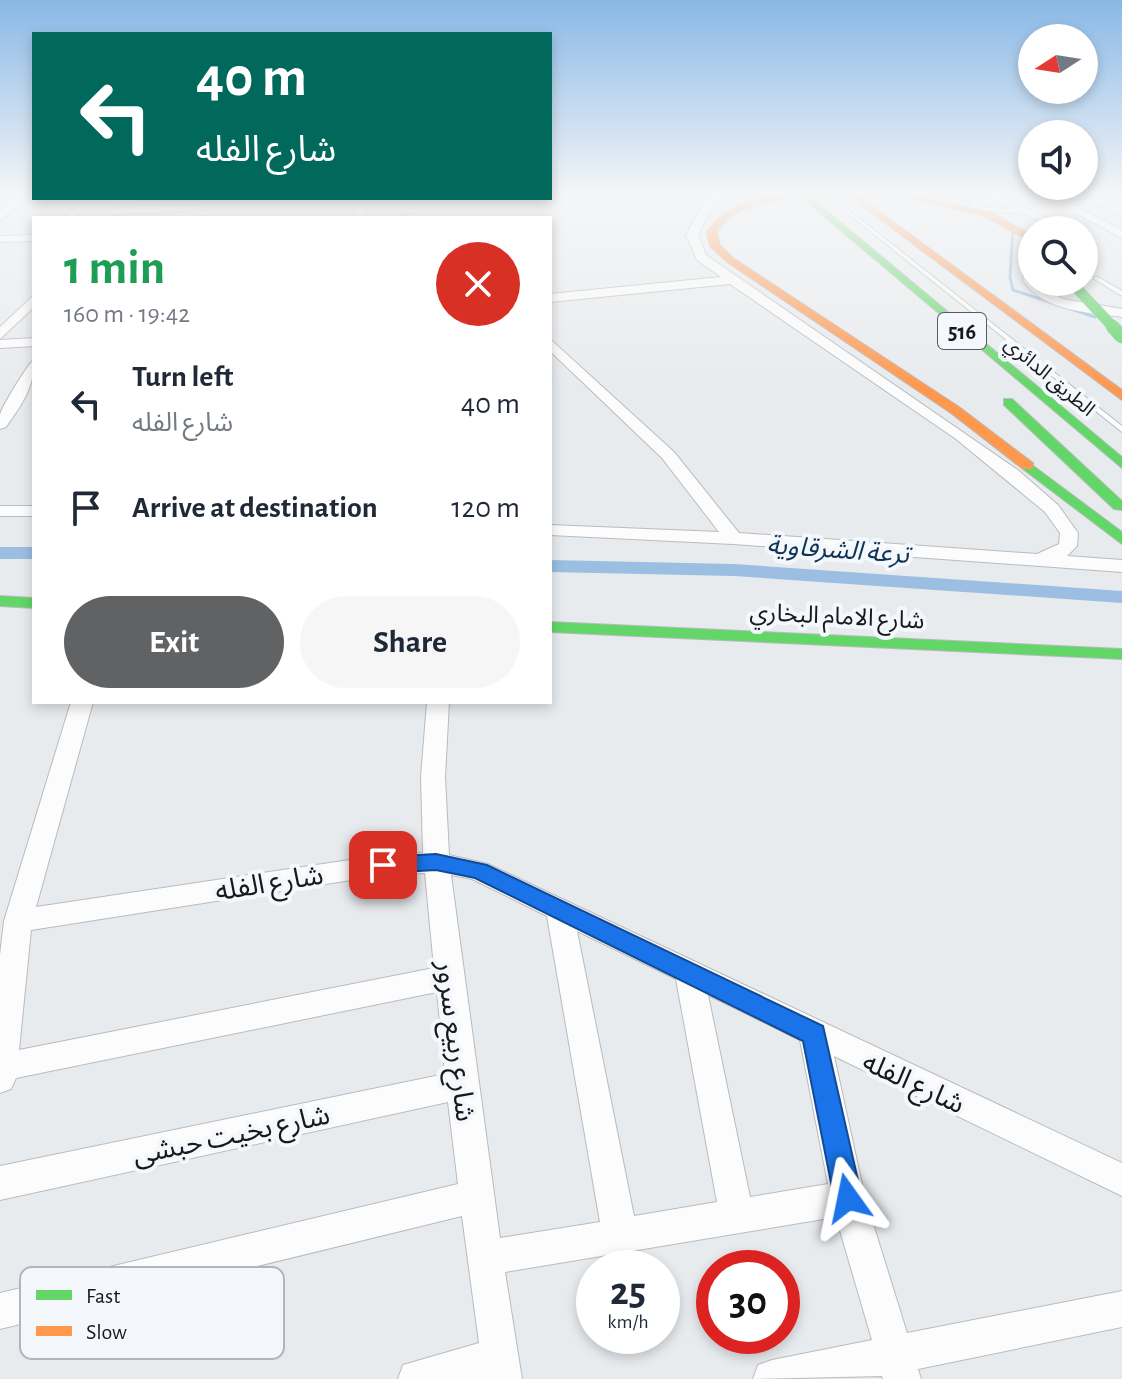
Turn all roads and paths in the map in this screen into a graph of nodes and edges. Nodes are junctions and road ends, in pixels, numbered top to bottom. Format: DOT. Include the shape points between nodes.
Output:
graph roads {
  1 [pos="706,260"];
  2 [pos="731,260"];
  3 [pos="878,260"];
  4 [pos="909,260"];
  5 [pos="940,260"];
  6 [pos="1098,279"];
  7 [pos="732,280"];
  8 [pos="910,288"];
  9 [pos="986,294"];
  10 [pos="1122,294"];
  11 [pos="1046,296"];
  12 [pos="1084,296"];
  13 [pos="552,298"];
  14 [pos="32,301"];
  15 [pos="1122,313"];
  16 [pos="1060,325"];
  17 [pos="935,332"];
  18 [pos="0,335"];
  19 [pos="1122,337"];
  20 [pos="32,342"];
  21 [pos="0,344"];
  22 [pos="552,345"];
  23 [pos="32,371"];
  24 [pos="991,387"];
  25 [pos="26,391"];
  26 [pos="0,394"];
  27 [pos="1122,396"];
  28 [pos="0,424"];
  29 [pos="1122,430"];
  30 [pos="1122,464"];
  31 [pos="1122,509"];
  32 [pos="0,511"];
  33 [pos="32,511"];
  34 [pos="552,530"];
  35 [pos="733,538"];
  36 [pos="1122,539"];
  37 [pos="1030,561"];
  38 [pos="1122,566"];
  39 [pos="0,601"];
  40 [pos="32,603"];
  41 [pos="552,627"];
  42 [pos="1122,654"];
  43 [pos="81,704"];
  44 [pos="438,704"];
  45 [pos="436,862"];
  46 [pos="559,909"];
  47 [pos="18,921"];
  48 [pos="689,972"];
  49 [pos="449,977"];
  50 [pos="814,1034"];
  51 [pos="1,1071"];
  52 [pos="462,1085"];
  53 [pos="1122,1180"];
  54 [pos="0,1183"];
  55 [pos="477,1196"];
  56 [pos="848,1198"];
  57 [pos="737,1216"];
  58 [pos="620,1236"];
  59 [pos="486,1258"];
  60 [pos="183,1267"];
  61 [pos="20,1306"];
  62 [pos="1122,1309"];
  63 [pos="0,1311"];
  64 [pos="897,1367"];
  65 [pos="501,1368"];
  66 [pos="417,1379"];
  67 [pos="772,1379"];
  1 -- 7 [label="street"];
  2 -- 36 [label="main road" via="955,410"];
  3 -- 8 [label="main road, الطريق الدائري / 516"];
  4 -- 29 [label="lane"];
  5 -- 9 [label="main road, الطريق الدائري / 516"];
  6 -- 10 [label="lane"];
  7 -- 13 [label="street"];
  7 -- 37 [label="street" via="942,424 1047,504 1068,531 1068,545 1055,556"];
  8 -- 17 [label="main road"];
  8 -- 30 [label="main road, الطريق الدائري / 516"];
  9 -- 16 [label="main road"];
  9 -- 27 [label="main road, الطريق الدائري / 516"];
  11 -- 15 [label="street"];
  12 -- 19 [label="main road, bridge"];
  14 -- 18 [label="street"];
  20 -- 21 [label="street"];
  22 -- 35 [label="street" via="668,455"];
  23 -- 25 [label="street"];
  24 -- 31 [label="main road"];
  25 -- 26 [label="street"];
  25 -- 28 [label="street"];
  32 -- 33 [label="street"];
  34 -- 35 [label="street"];
  35 -- 37 [label="street"];
  37 -- 38 [label="street"];
  39 -- 40 [label="main road"];
  41 -- 42 [label="main road, شارع الامام البخاري"];
  43 -- 47 [label="street"];
  44 -- 45 [label="street, شارع ربيع سرور" via="431,785"];
  45 -- 46 [label="street, شارع الفله" via="479,871"];
  45 -- 47 [label="street, شارع الفله" via="383,865"];
  45 -- 49 [label="street, شارع ربيع سرور"];
  46 -- 48 [label="street, شارع الفله"];
  46 -- 58 [label="street"];
  47 -- 51 [label="street"];
  48 -- 50 [label="street, شارع الفله"];
  48 -- 57 [label="street"];
  49 -- 51 [label="street"];
  49 -- 52 [label="street, شارع ربيع سرور"];
  50 -- 53 [label="street, شارع الفله"];
  50 -- 56 [label="street"];
  52 -- 54 [label="street, شارع بخيت حبشى"];
  52 -- 55 [label="street, شارع ربيع سرور"];
  55 -- 59 [label="street, شارع ربيع سرور"];
  55 -- 60 [label="street"];
  56 -- 57 [label="street"];
  56 -- 64 [label="street"];
  57 -- 58 [label="street"];
  58 -- 59 [label="street"];
  59 -- 65 [label="street, شارع ربيع سرور"];
  61 -- 63 [label="street"];
  62 -- 64 [label="street"];
  64 -- 67 [label="street"];
  65 -- 66 [label="street"];
}
